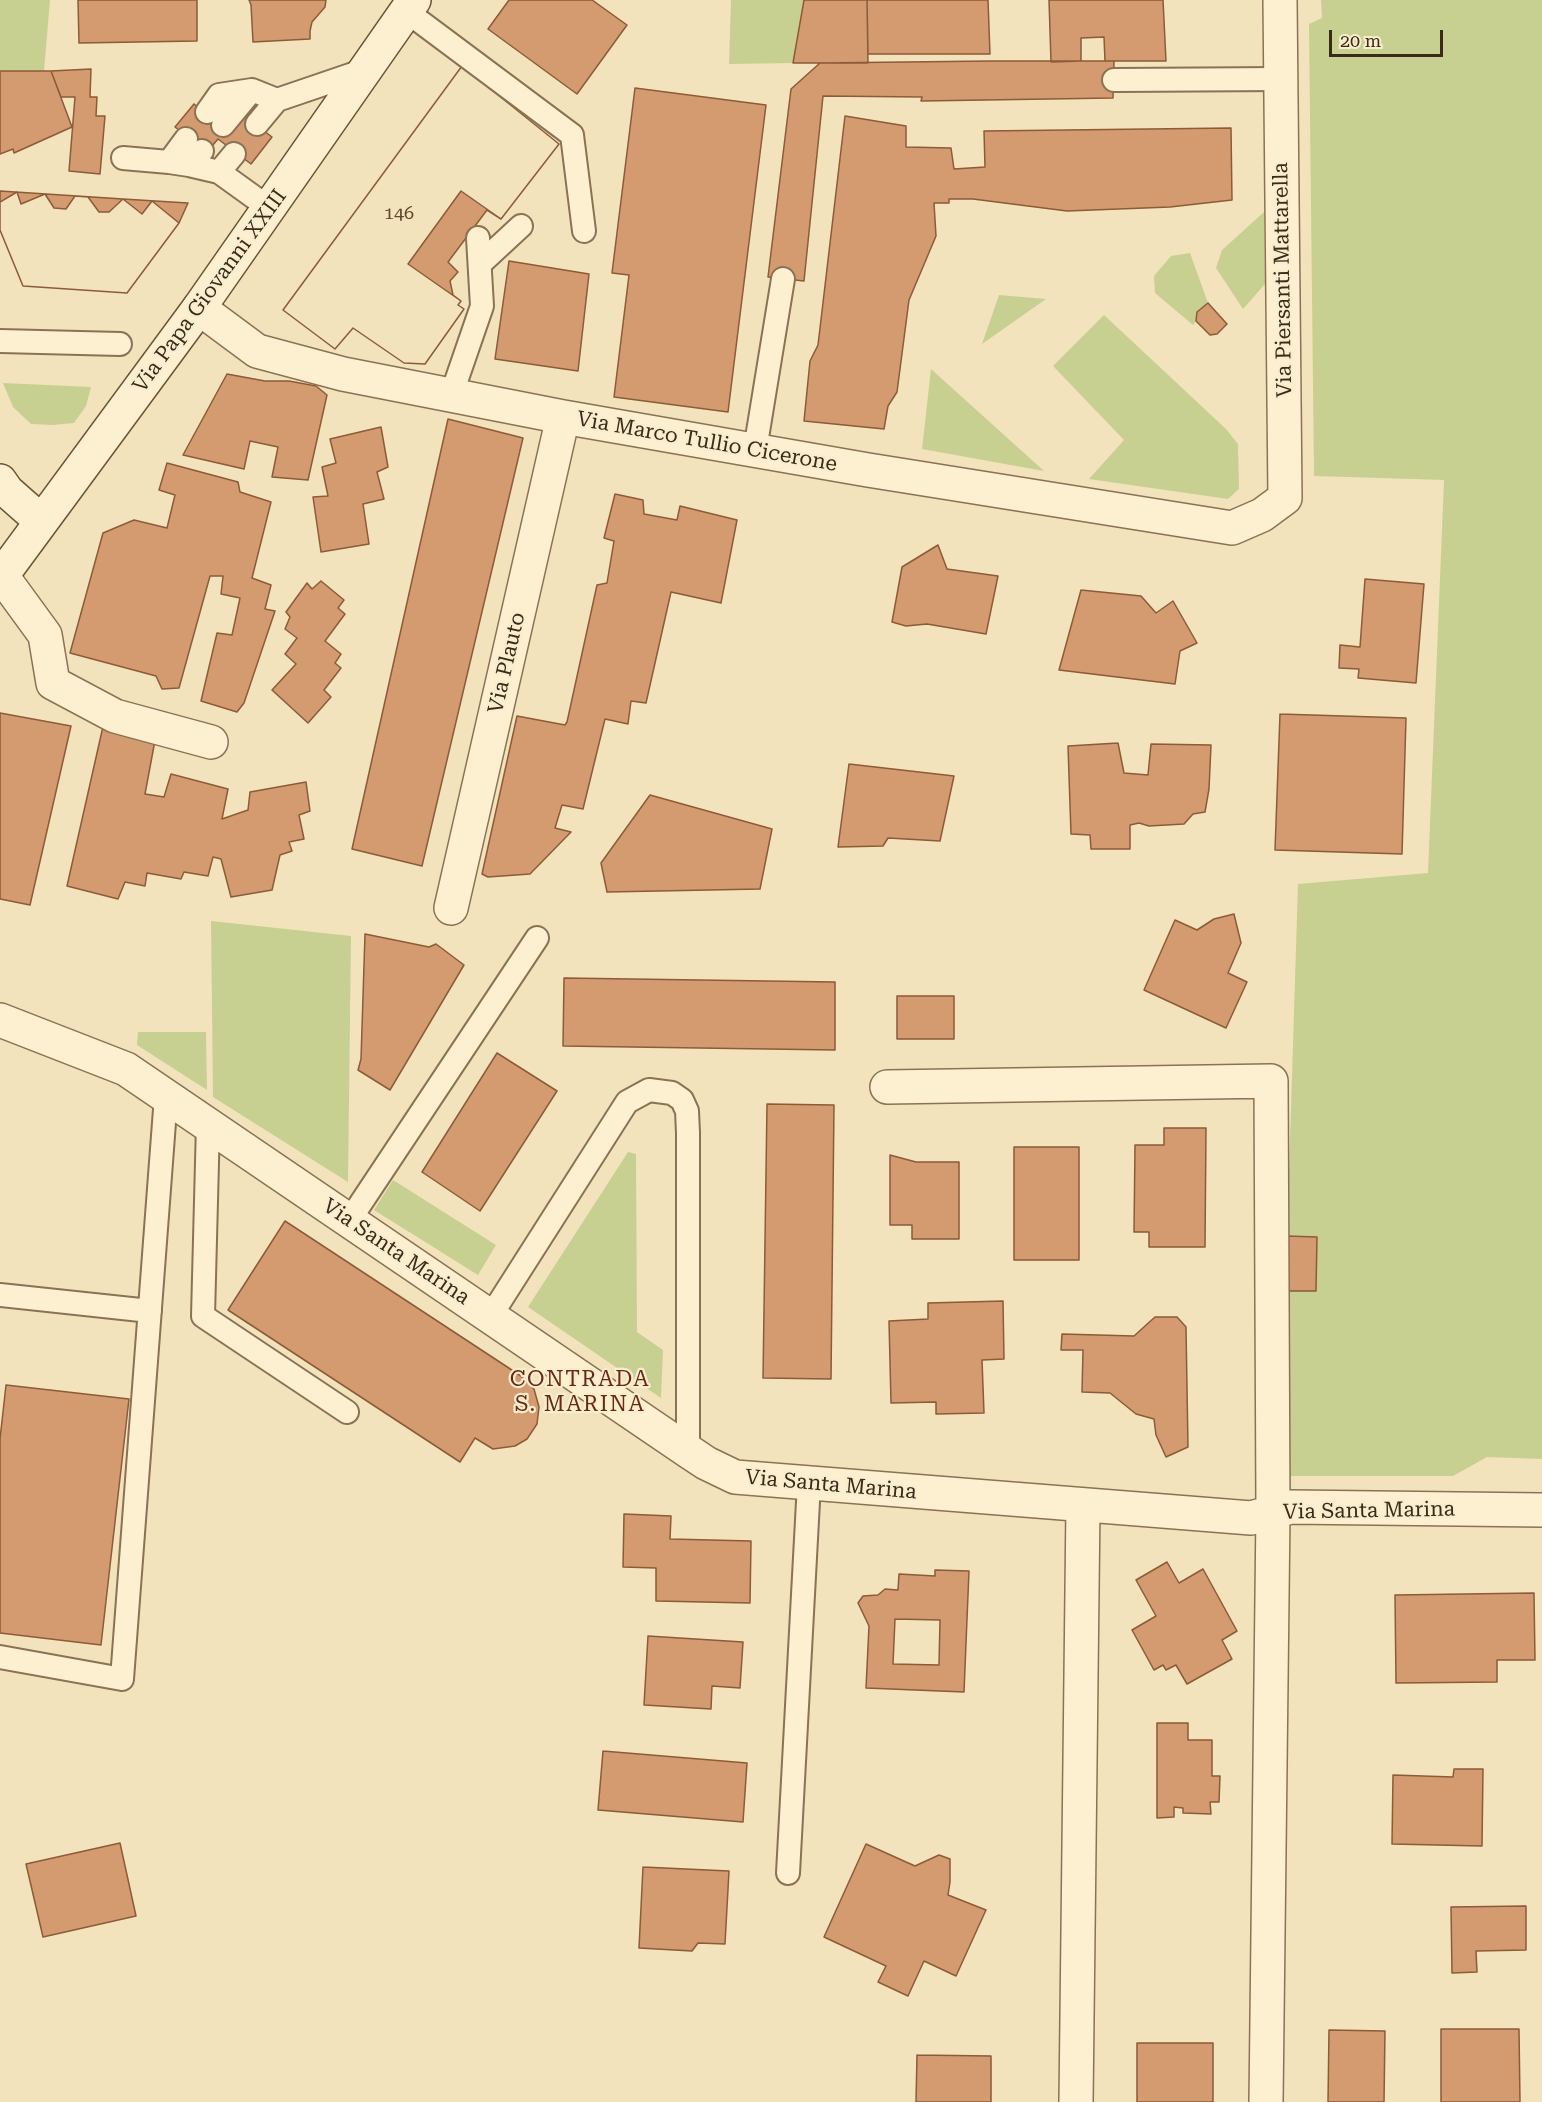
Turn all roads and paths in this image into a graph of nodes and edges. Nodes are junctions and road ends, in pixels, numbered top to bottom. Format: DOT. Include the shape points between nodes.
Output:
graph roads {
  1 [pos="1280,0"];
  2 [pos="410,6"];
  3 [pos="365,70"];
  4 [pos="1114,80"];
  5 [pos="1281,80"];
  6 [pos="277,100"];
  7 [pos="215,119"];
  8 [pos="258,124"];
  9 [pos="234,154"];
  10 [pos="123,158"];
  11 [pos="219,172"];
  12 [pos="269,208"];
  13 [pos="521,226"];
  14 [pos="584,231"];
  15 [pos="478,238"];
  16 [pos="480,264"];
  17 [pos="783,279"];
  18 [pos="199,308"];
  19 [pos="0,341"];
  20 [pos="120,344"];
  21 [pos="451,396"];
  22 [pos="563,417"];
  23 [pos="754,450"];
  24 [pos="0,481"];
  25 [pos="41,521"];
  26 [pos="1232,528"];
  27 [pos="1,577"];
  28 [pos="212,742"];
  29 [pos="451,908"];
  30 [pos="537,938"];
  31 [pos="0,1020"];
  32 [pos="887,1087"];
  33 [pos="166,1096"];
  34 [pos="208,1124"];
  35 [pos="349,1221"];
  36 [pos="0,1295"];
  37 [pos="150,1311"];
  38 [pos="490,1317"];
  39 [pos="347,1412"];
  40 [pos="688,1451"];
  41 [pos="809,1483"];
  42 [pos="1083,1505"];
  43 [pos="1542,1510"];
  44 [pos="1273,1512"];
  45 [pos="0,1657"];
  46 [pos="788,1873"];
  47 [pos="1076,2102"];
  48 [pos="1266,2102"];
  1 -- 5 [label="street, Via Piersanti Mattarella"];
  2 -- 3 [label="street, Via Papa Giovanni XXIII"];
  2 -- 14 [label="lane" via="572,135"];
  3 -- 6 [label="lane"];
  3 -- 12 [label="street, Via Papa Giovanni XXIII"];
  4 -- 5 [label="lane"];
  5 -- 26 [label="street, Via Piersanti Mattarella" via="1286,498 1262,515"];
  6 -- 7 [label="lane" via="252,90 219,95"];
  6 -- 8 [label="lane"];
  9 -- 11 [label="lane"];
  10 -- 11 [label="lane" via="187,155"];
  11 -- 12 [label="lane"];
  12 -- 18 [label="street, Via Papa Giovanni XXIII"];
  13 -- 16 [label="lane"];
  15 -- 16 [label="lane"];
  16 -- 21 [label="lane" via="482,306"];
  17 -- 23 [label="lane"];
  18 -- 21 [label="street, Via Marco Tullio Cicerone" via="257,351"];
  18 -- 25 [label="street, Via Papa Giovanni XXIII"];
  19 -- 20 [label="lane"];
  21 -- 22 [label="street, Via Marco Tullio Cicerone"];
  22 -- 23 [label="street, Via Marco Tullio Cicerone"];
  22 -- 29 [label="street, Via Plauto"];
  23 -- 26 [label="street, Via Marco Tullio Cicerone"];
  24 -- 25 [label="street"];
  25 -- 27 [label="street, Via Papa Giovanni XXIII"];
  27 -- 28 [label="street" via="45,635 53,683 115,716"];
  30 -- 35 [label="lane"];
  31 -- 33 [label="street, Via Santa Marina" via="126,1069"];
  32 -- 44 [label="street" via="1271,1081"];
  33 -- 34 [label="street, Via Santa Marina"];
  33 -- 37 [label="lane"];
  34 -- 35 [label="street, Via Santa Marina"];
  34 -- 39 [label="lane" via="202,1316"];
  35 -- 38 [label="street, Via Santa Marina"];
  36 -- 37 [label="lane"];
  37 -- 45 [label="lane" via="122,1679"];
  38 -- 40 [label="street, Via Santa Marina"];
  38 -- 40 [label="lane" via="627,1102 649,1090 672,1093 687,1110"];
  40 -- 41 [label="street, Via Santa Marina" via="735,1477"];
  41 -- 42 [label="street, Via Santa Marina"];
  41 -- 46 [label="lane"];
  42 -- 44 [label="street, Via Santa Marina" via="1251,1518"];
  42 -- 47 [label="street"];
  43 -- 44 [label="street, Via Santa Marina" via="1291,1508"];
  44 -- 48 [label="street"];
}
